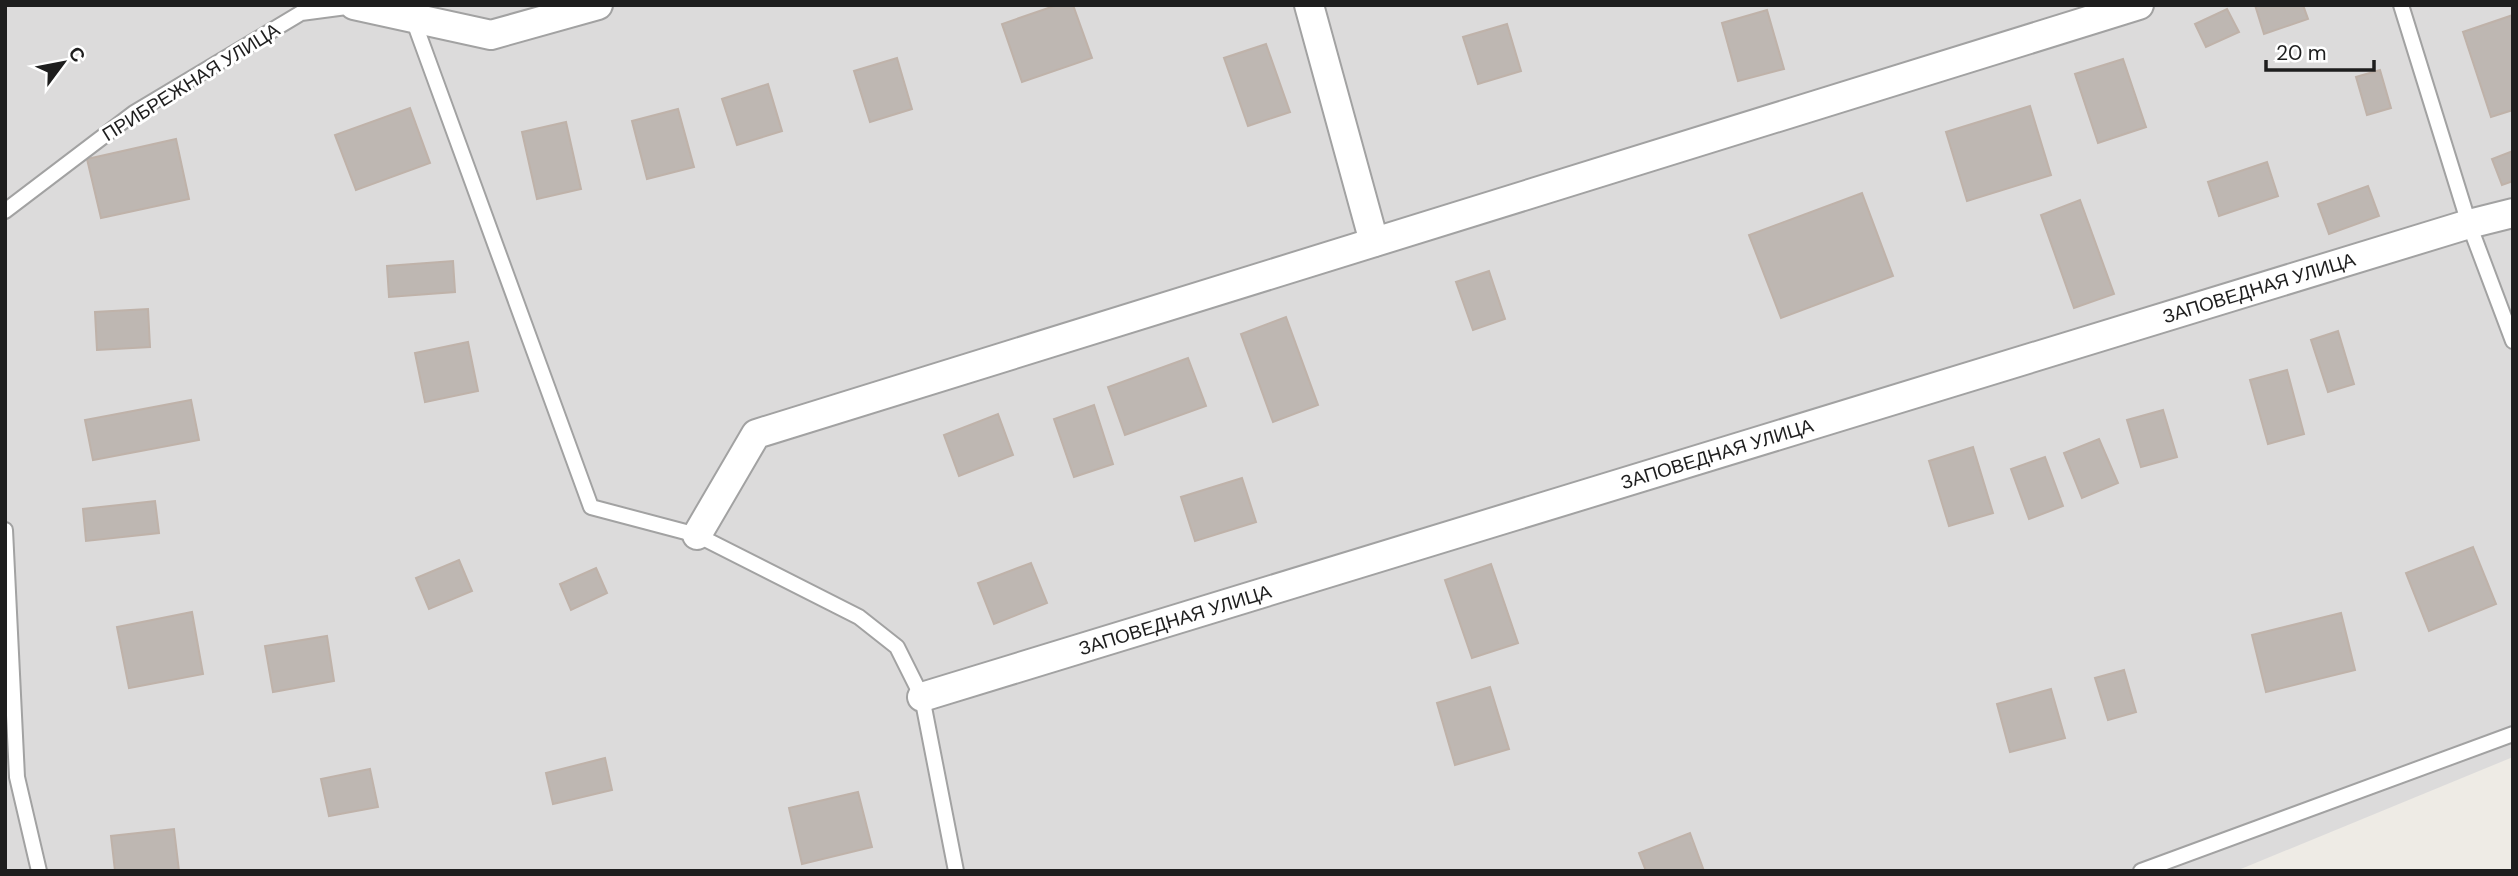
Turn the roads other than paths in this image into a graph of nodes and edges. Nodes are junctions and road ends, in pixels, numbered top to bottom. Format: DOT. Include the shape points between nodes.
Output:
graph roads {
  1 [pos="598,5"];
  2 [pos="1309,5"];
  3 [pos="2139,5"];
  4 [pos="2401,5"];
  5 [pos="354,6"];
  6 [pos="413,19"];
  7 [pos="5,211"];
  8 [pos="2513,213"];
  9 [pos="2469,224"];
  10 [pos="1374,242"];
  11 [pos="2513,341"];
  12 [pos="5,530"];
  13 [pos="696,535"];
  14 [pos="922,697"];
  15 [pos="2513,734"];
  16 [pos="39,871"];
  17 [pos="956,871"];
  18 [pos="2141,871"];
  1 -- 6 [label="street" via="491,35"];
  2 -- 10 [label="street"];
  3 -- 10 [label="street"];
  4 -- 9 [label="lane"];
  5 -- 6 [label="street"];
  5 -- 7 [label="lane, ПРИБРЕЖНАЯ УЛИЦА" via="301,13 134,113"];
  6 -- 13 [label="lane" via="591,507"];
  8 -- 9 [label="street, ЗАПОВЕДНАЯ УЛИЦА"];
  9 -- 11 [label="lane"];
  9 -- 14 [label="street, ЗАПОВЕДНАЯ УЛИЦА"];
  10 -- 13 [label="street" via="756,434"];
  12 -- 16 [label="lane" via="17,777"];
  13 -- 14 [label="lane" via="859,617 897,647"];
  14 -- 17 [label="lane"];
  15 -- 18 [label="lane"];
}
